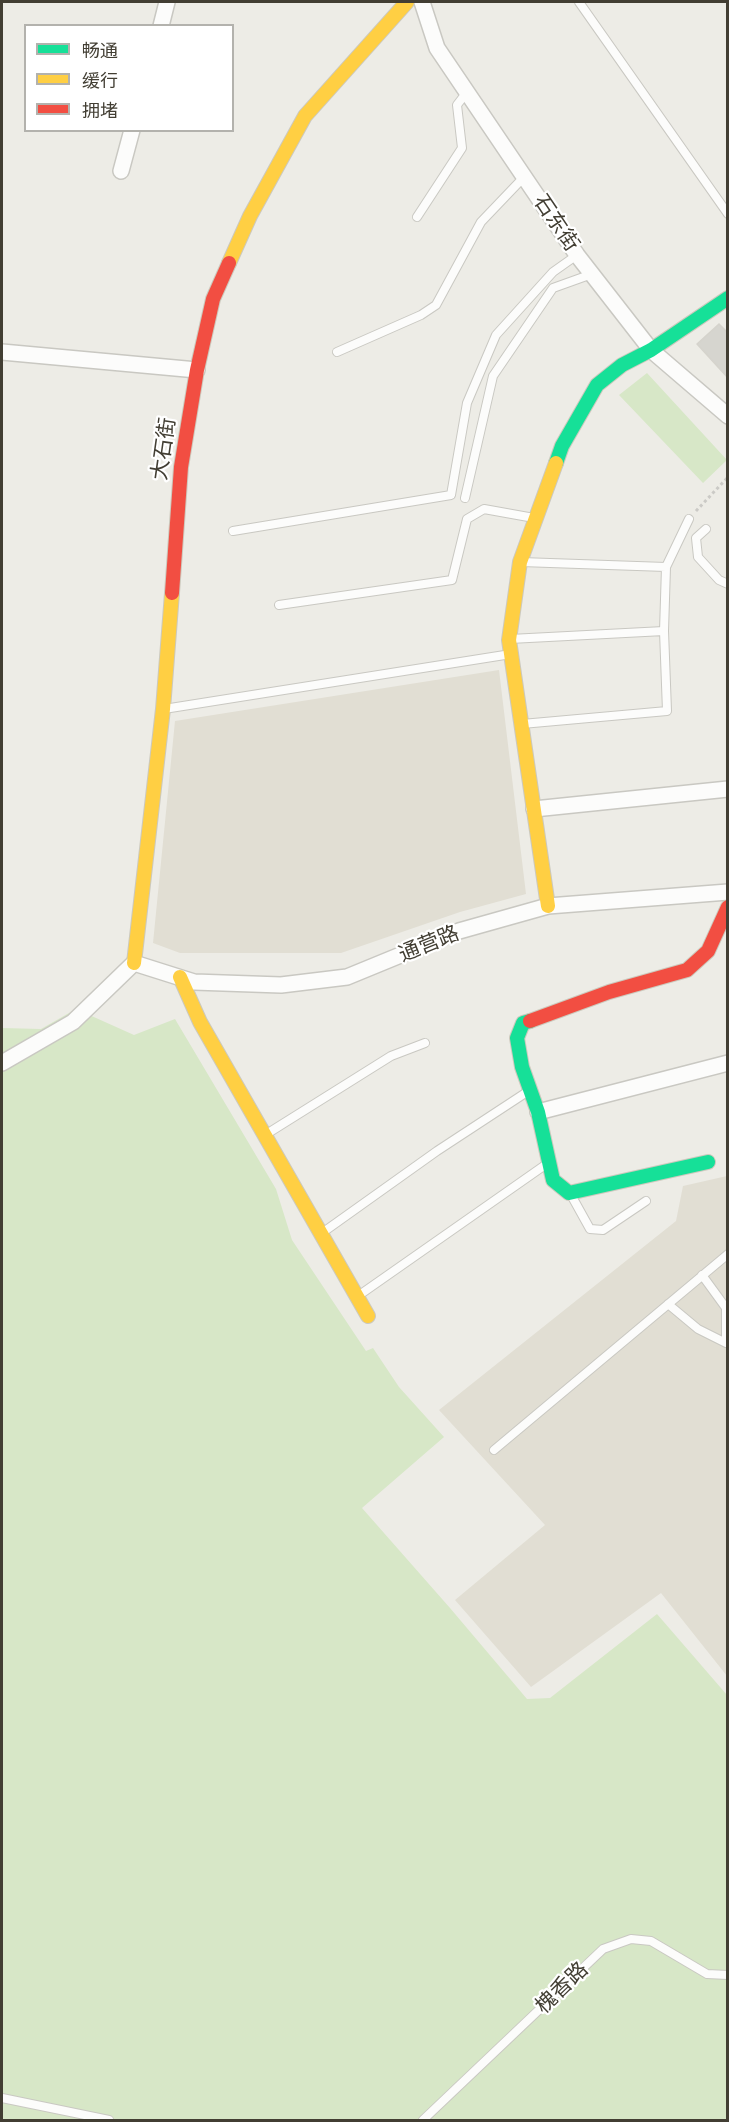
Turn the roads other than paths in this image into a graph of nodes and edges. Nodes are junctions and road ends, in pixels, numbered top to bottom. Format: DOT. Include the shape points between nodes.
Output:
graph roads {
  1 [pos="167,2"];
  2 [pos="407,2"];
  3 [pos="422,2"];
  4 [pos="579,2"];
  5 [pos="162,24"];
  6 [pos="467,92"];
  7 [pos="131,132"];
  8 [pos="121,171"];
  9 [pos="524,177"];
  10 [pos="728,213"];
  11 [pos="417,217"];
  12 [pos="577,255"];
  13 [pos="592,274"];
  14 [pos="728,298"];
  15 [pos="651,350"];
  16 [pos="2,352"];
  17 [pos="337,352"];
  18 [pos="196,370"];
  19 [pos="728,416"];
  20 [pos="465,498"];
  21 [pos="536,518"];
  22 [pos="689,519"];
  23 [pos="706,529"];
  24 [pos="233,531"];
  25 [pos="520,562"];
  26 [pos="666,567"];
  27 [pos="728,584"];
  28 [pos="279,605"];
  29 [pos="664,631"];
  30 [pos="509,640"];
  31 [pos="511,654"];
  32 [pos="163,709"];
  33 [pos="521,724"];
  34 [pos="728,789"];
  35 [pos="534,809"];
  36 [pos="728,892"];
  37 [pos="548,906"];
  38 [pos="728,907"];
  39 [pos="134,963"];
  40 [pos="180,977"];
  41 [pos="425,1043"];
  42 [pos="2,1063"];
  43 [pos="728,1063"];
  44 [pos="531,1089"];
  45 [pos="538,1112"];
  46 [pos="264,1135"];
  47 [pos="549,1162"];
  48 [pos="708,1162"];
  49 [pos="569,1193"];
  50 [pos="646,1201"];
  51 [pos="321,1233"];
  52 [pos="728,1254"];
  53 [pos="702,1275"];
  54 [pos="357,1297"];
  55 [pos="668,1304"];
  56 [pos="368,1316"];
  57 [pos="727,1344"];
  58 [pos="494,1450"];
  59 [pos="728,1975"];
  60 [pos="2,2098"];
  61 [pos="110,2121"];
  62 [pos="423,2121"];
  1 -- 5 [label="street"];
  2 -- 18 [label="street, 大石街" via="304,116 250,216 213,299"];
  3 -- 6 [label="street, 石东街" via="437,48"];
  4 -- 10 [label="lane"];
  6 -- 9 [label="street, 石东街"];
  6 -- 11 [label="lane" via="457,105 462,148"];
  7 -- 8 [label="street"];
  9 -- 12 [label="street, 石东街"];
  9 -- 17 [label="lane" via="481,222 436,305"];
  12 -- 13 [label="street, 石东街"];
  12 -- 24 [label="lane" via="553,272 496,335 467,403 451,495"];
  13 -- 15 [label="street, 石东街"];
  13 -- 20 [label="lane" via="553,288 493,376"];
  14 -- 15 [label="street"];
  15 -- 19 [label="street, 石东街"];
  15 -- 21 [label="street" via="622,365 597,385 562,446"];
  16 -- 18 [label="street"];
  18 -- 32 [label="street, 大石街" via="181,467"];
  21 -- 25 [label="street"];
  21 -- 28 [label="lane" via="484,508 467,519 452,580"];
  22 -- 26 [label="lane"];
  23 -- 27 [label="lane" via="696,538 698,557"];
  25 -- 26 [label="lane"];
  25 -- 30 [label="street"];
  26 -- 29 [label="lane"];
  29 -- 30 [label="lane"];
  29 -- 33 [label="lane" via="667,711"];
  30 -- 31 [label="street"];
  31 -- 32 [label="lane"];
  31 -- 33 [label="street"];
  32 -- 39 [label="street, 大石街"];
  33 -- 35 [label="street"];
  34 -- 35 [label="street"];
  35 -- 37 [label="street"];
  36 -- 37 [label="street, 通营路"];
  37 -- 40 [label="street, 通营路" via="459,931 347,977 280,985 194,982"];
  38 -- 44 [label="street" via="708,951 687,970 609,992 523,1023 517,1038"];
  39 -- 40 [label="street, 通营路"];
  39 -- 42 [label="street" via="73,1022"];
  40 -- 46 [label="street" via="200,1022"];
  41 -- 46 [label="lane" via="391,1056"];
  43 -- 45 [label="street"];
  44 -- 45 [label="street"];
  44 -- 51 [label="lane"];
  45 -- 47 [label="street"];
  46 -- 51 [label="street"];
  47 -- 49 [label="street" via="553,1180"];
  47 -- 54 [label="lane"];
  48 -- 49 [label="street"];
  49 -- 50 [label="lane" via="590,1229 603,1230"];
  51 -- 54 [label="street"];
  52 -- 53 [label="lane"];
  53 -- 55 [label="lane"];
  53 -- 57 [label="lane" via="726,1308"];
  54 -- 56 [label="street"];
  55 -- 57 [label="lane" via="698,1329"];
  55 -- 58 [label="lane"];
  59 -- 62 [label="lane, 槐香路" via="706,1974 651,1941 631,1939 603,1949"];
  60 -- 61 [label="lane"];
}
